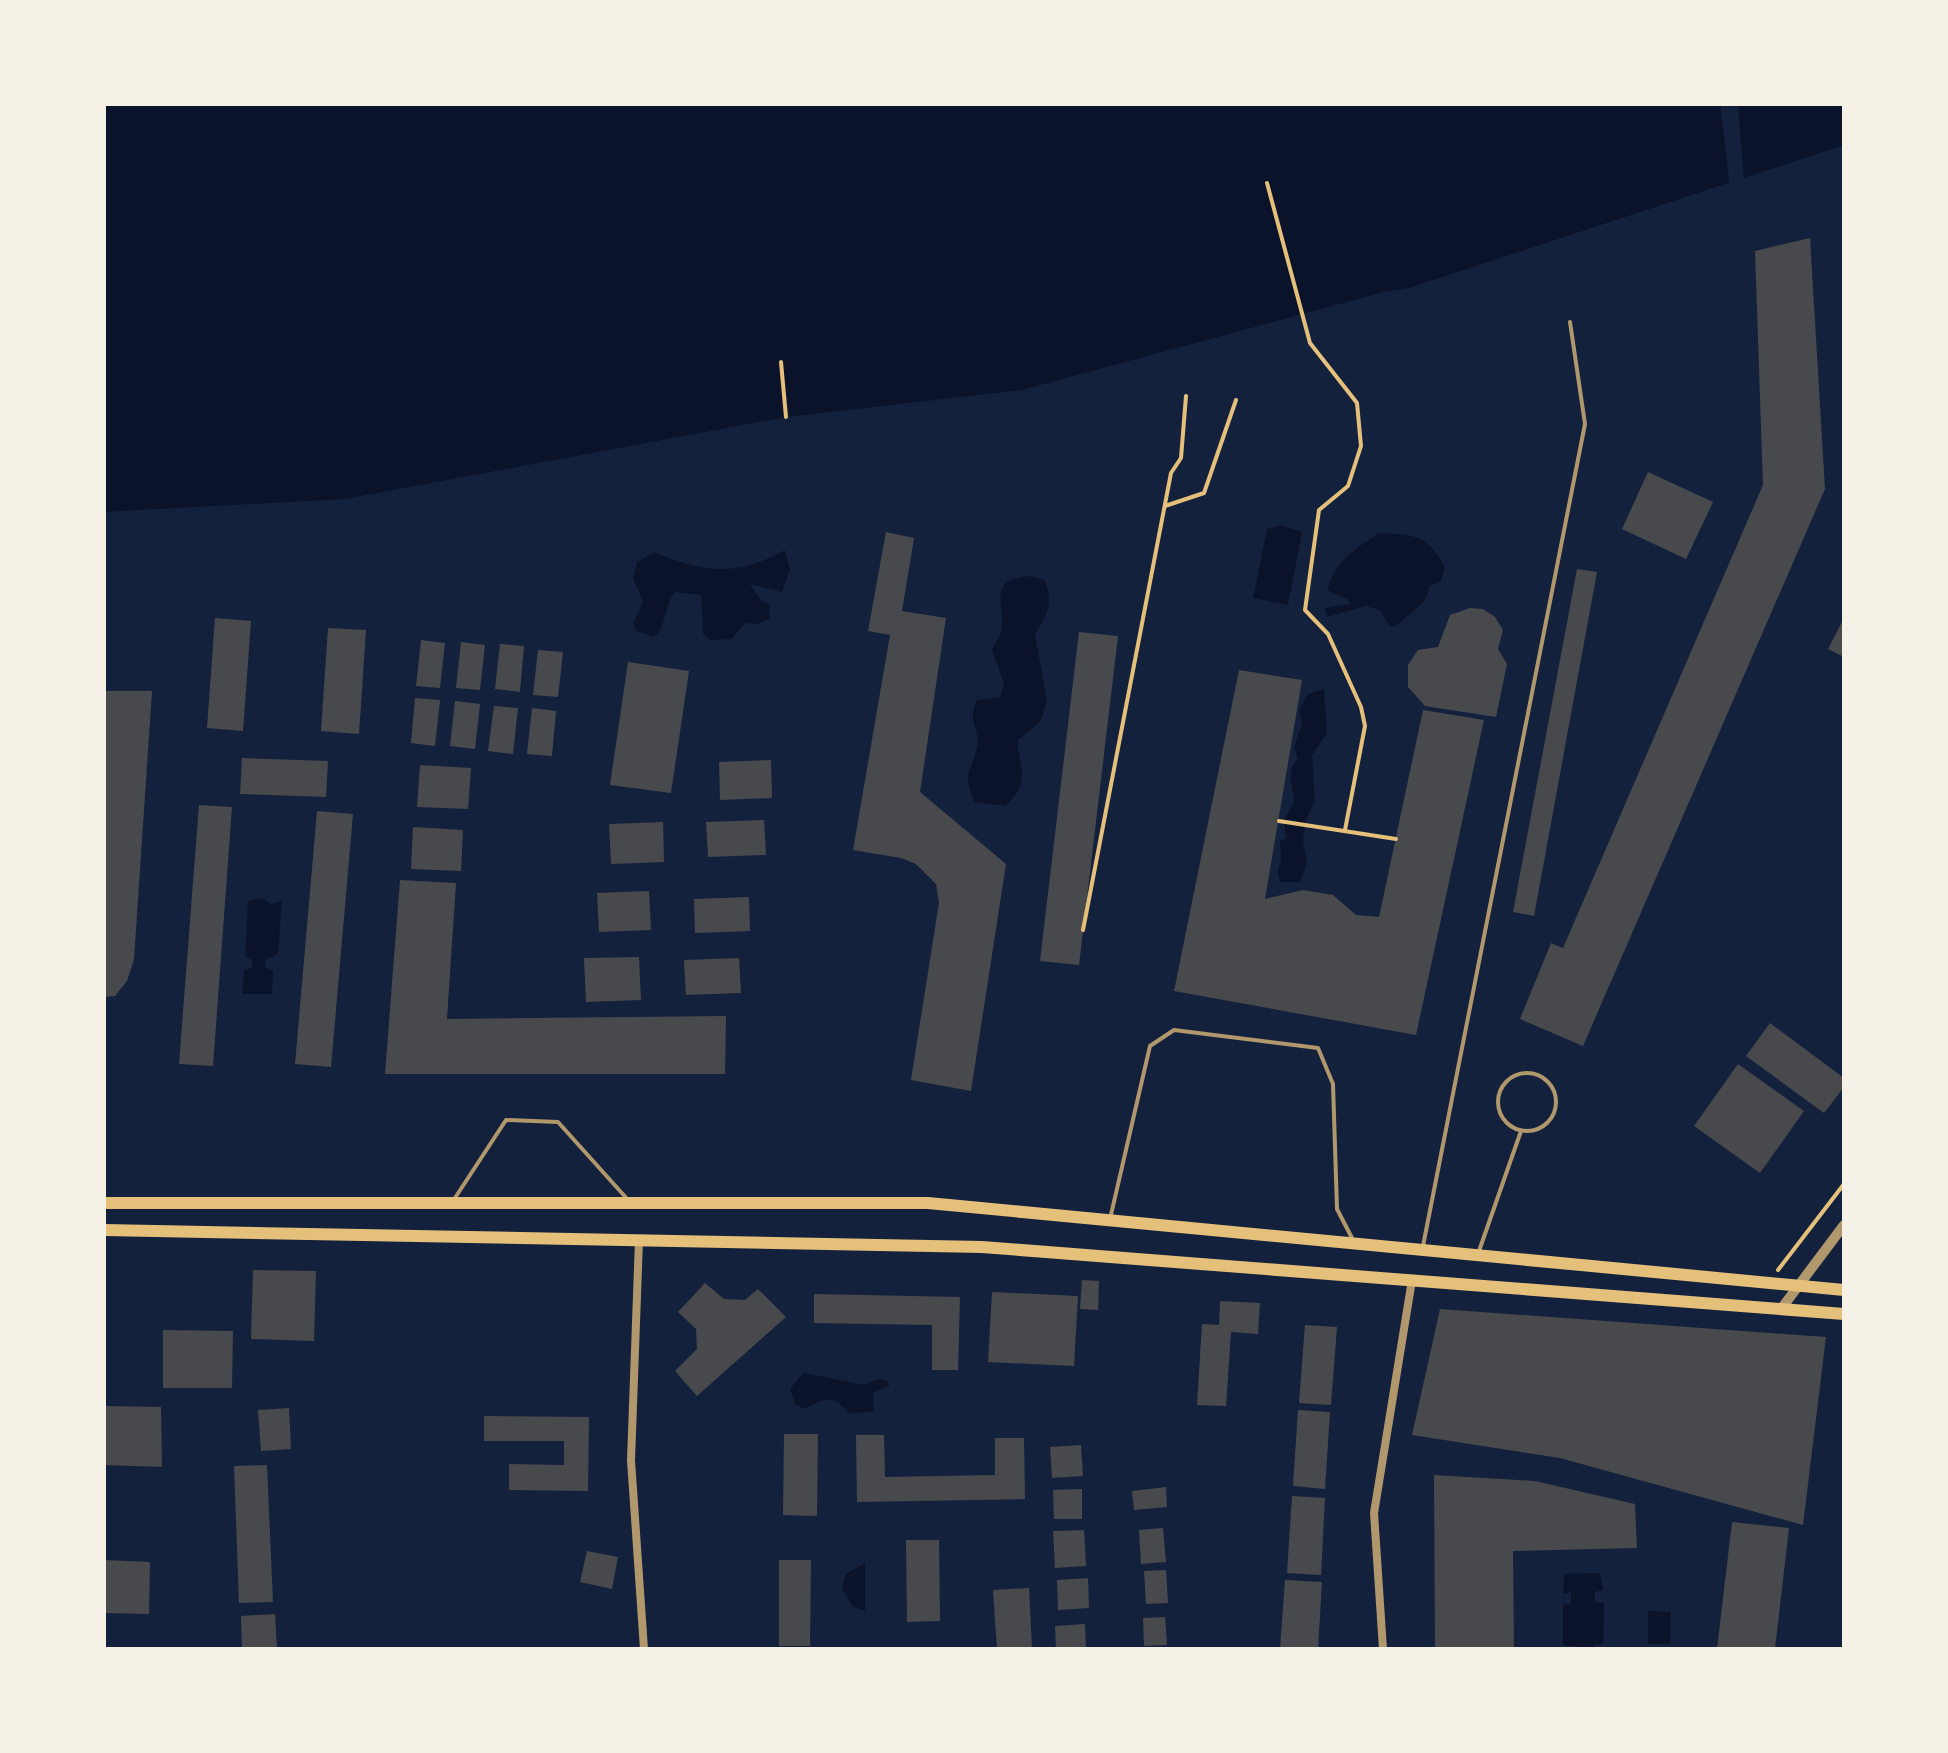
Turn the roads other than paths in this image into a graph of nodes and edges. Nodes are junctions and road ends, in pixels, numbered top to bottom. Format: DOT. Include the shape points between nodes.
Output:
graph roads {
  1 [pos="1570,322"];
  2 [pos="1521,1131"];
  3 [pos="104,1203"];
  4 [pos="452,1203"];
  5 [pos="631,1203"];
  6 [pos="1110,1220"];
  7 [pos="1844,1225"];
  8 [pos="104,1230"];
  9 [pos="639,1240"];
  10 [pos="1355,1242"];
  11 [pos="1422,1248"];
  12 [pos="1478,1253"];
  13 [pos="1412,1280"];
  14 [pos="1798,1286"];
  15 [pos="1844,1290"];
  16 [pos="1781,1309"];
  17 [pos="1844,1314"];
  18 [pos="644,1649"];
  19 [pos="1383,1649"];
  1 -- 11 [label="lane" via="1585,424"];
  2 -- 2 [label="lane" via="1544,1127 1557,1102 1546,1079 1527,1073 1510,1078 1498,1097 1505,1121"];
  2 -- 12 [label="lane"];
  3 -- 4 [label="main road"];
  4 -- 5 [label="main road"];
  4 -- 5 [label="lane" via="506,1120 558,1122"];
  5 -- 6 [label="main road" via="928,1203"];
  6 -- 10 [label="main road"];
  6 -- 10 [label="lane" via="1150,1046 1174,1030 1318,1048 1333,1084 1337,1209"];
  7 -- 14 [label="street"];
  8 -- 9 [label="main road"];
  9 -- 13 [label="main road" via="982,1247"];
  9 -- 18 [label="street" via="631,1460"];
  10 -- 11 [label="main road"];
  11 -- 12 [label="main road"];
  12 -- 14 [label="main road"];
  13 -- 16 [label="main road"];
  13 -- 19 [label="street" via="1374,1513"];
  14 -- 15 [label="main road"];
  14 -- 16 [label="street"];
  16 -- 17 [label="main road"];
}
